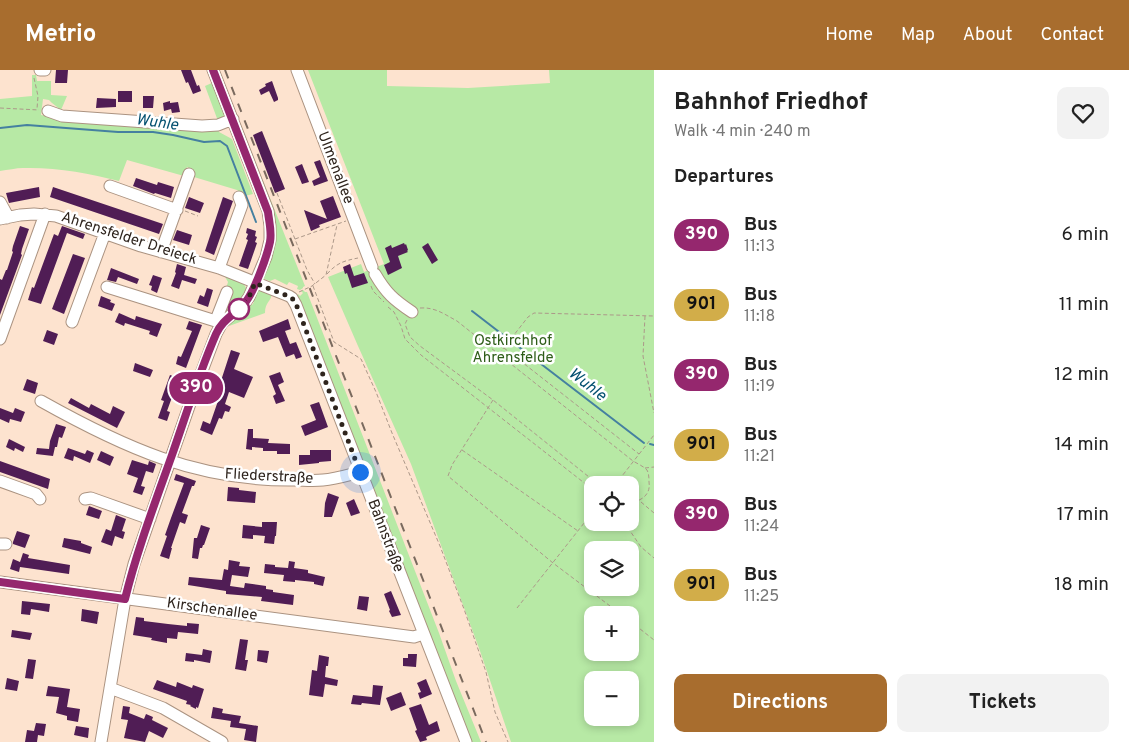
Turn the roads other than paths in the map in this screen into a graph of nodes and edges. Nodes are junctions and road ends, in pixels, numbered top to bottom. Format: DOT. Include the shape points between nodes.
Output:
graph roads {
  1 [pos="213,70"];
  2 [pos="297,70"];
  3 [pos="42,110"];
  4 [pos="232,119"];
  5 [pos="189,174"];
  6 [pos="110,186"];
  7 [pos="239,197"];
  8 [pos="0,202"];
  9 [pos="177,209"];
  10 [pos="45,214"];
  11 [pos="4,218"];
  12 [pos="105,233"];
  13 [pos="161,252"];
  14 [pos="219,268"];
  15 [pos="255,283"];
  16 [pos="107,287"];
  17 [pos="227,292"];
  18 [pos="412,312"];
  19 [pos="72,322"];
  20 [pos="219,322"];
  21 [pos="0,339"];
  22 [pos="41,401"];
  23 [pos="170,462"];
  24 [pos="360,472"];
  25 [pos="0,481"];
  26 [pos="40,499"];
  27 [pos="85,499"];
  28 [pos="150,519"];
  29 [pos="0,582"];
  30 [pos="125,599"];
  31 [pos="423,634"];
  32 [pos="110,688"];
  33 [pos="101,742"];
  34 [pos="222,742"];
  35 [pos="466,742"];
  1 -- 4 [label="street"];
  2 -- 18 [label="street, Ulmenallee" via="374,271 394,300"];
  3 -- 4 [label="street" via="62,116 202,126"];
  4 -- 15 [label="street" via="268,212 270,226 266,257"];
  5 -- 9 [label="street"];
  6 -- 9 [label="street"];
  7 -- 14 [label="street" via="242,205"];
  8 -- 11 [label="street" via="6,212"];
  9 -- 13 [label="street"];
  10 -- 11 [label="street, Ahrensfelder Dreieck"];
  10 -- 12 [label="street, Ahrensfelder Dreieck"];
  10 -- 21 [label="street"];
  12 -- 13 [label="street, Ahrensfelder Dreieck"];
  12 -- 19 [label="street"];
  13 -- 14 [label="street, Ahrensfelder Dreieck"];
  14 -- 15 [label="street, Ahrensfelder Dreieck"];
  15 -- 20 [label="street" via="244,304"];
  15 -- 24 [label="street, Bahnstraße" via="292,298 296,304"];
  16 -- 20 [label="street"];
  17 -- 20 [label="street"];
  20 -- 23 [label="street"];
  22 -- 23 [label="street, Fliederstraße" via="94,430"];
  23 -- 24 [label="street, Fliederstraße" via="249,479 324,480"];
  23 -- 28 [label="street"];
  24 -- 31 [label="street, Bahnstraße"];
  25 -- 26 [label="street" via="36,494"];
  27 -- 28 [label="street" via="91,498"];
  28 -- 30 [label="street"];
  29 -- 30 [label="street, Kirschenallee"];
  30 -- 31 [label="street, Kirschenallee" via="414,637"];
  30 -- 32 [label="street"];
  31 -- 35 [label="street, Bahnstraße"];
  32 -- 33 [label="street"];
  32 -- 34 [label="street" via="163,708"];
}
